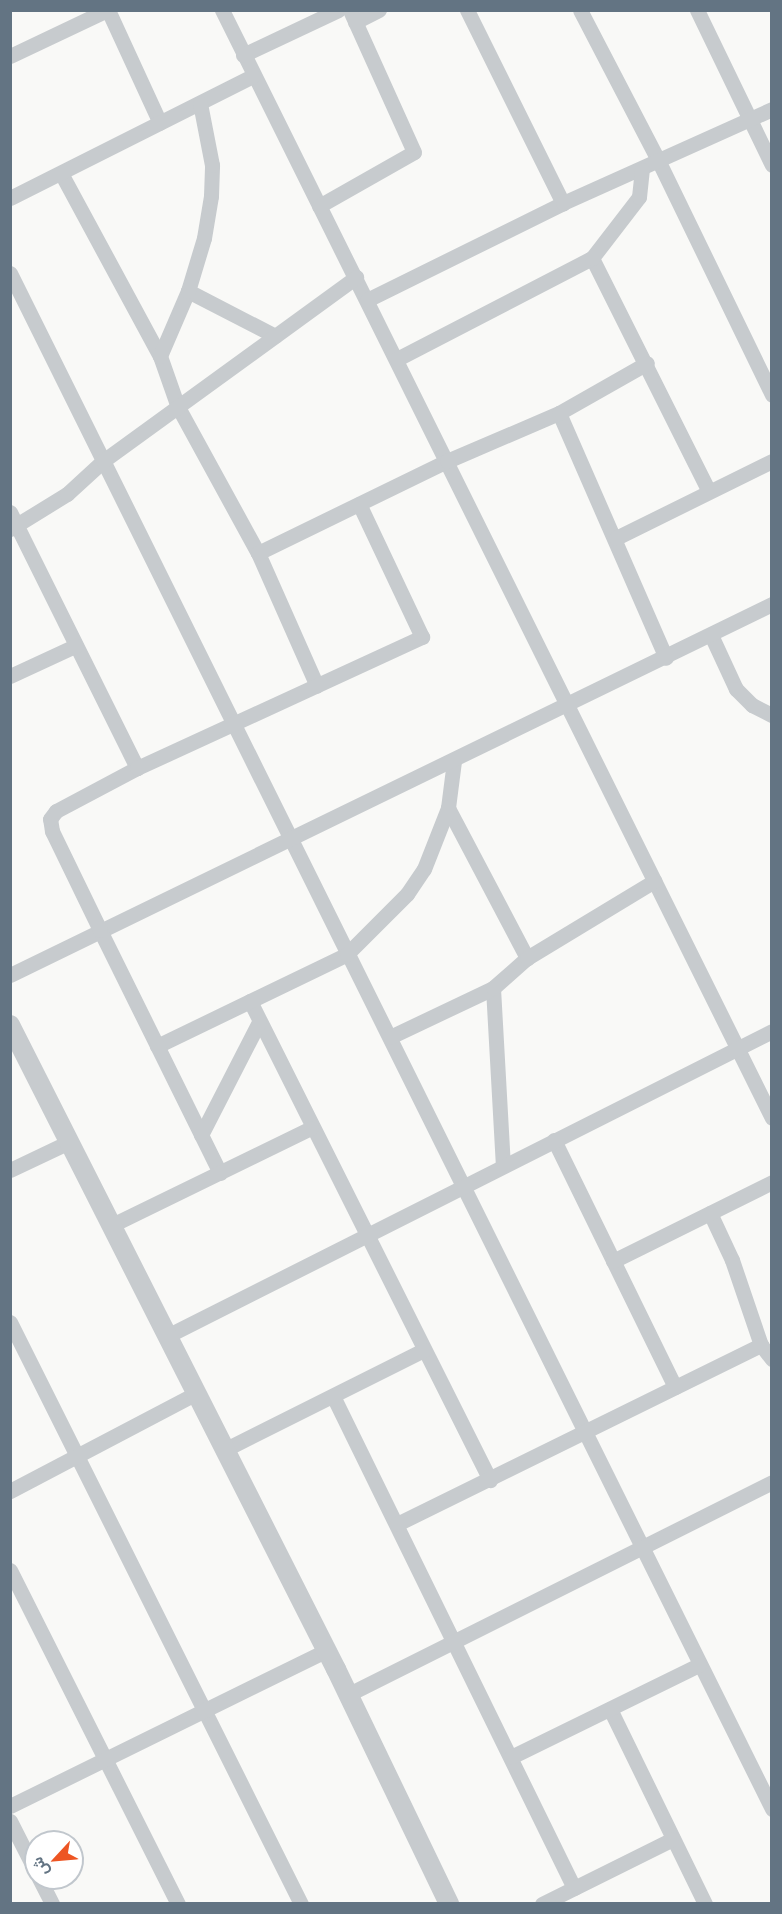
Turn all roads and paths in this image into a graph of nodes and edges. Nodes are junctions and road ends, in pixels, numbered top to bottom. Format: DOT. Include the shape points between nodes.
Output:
graph roads {
  1 [pos="108,10"];
  2 [pos="222,10"];
  3 [pos="338,10"];
  4 [pos="379,10"];
  5 [pos="467,10"];
  6 [pos="580,10"];
  7 [pos="697,10"];
  8 [pos="352,16"];
  9 [pos="243,55"];
  10 [pos="10,56"];
  11 [pos="253,76"];
  12 [pos="200,103"];
  13 [pos="771,110"];
  14 [pos="748,120"];
  15 [pos="160,123"];
  16 [pos="659,162"];
  17 [pos="771,165"];
  18 [pos="642,170"];
  19 [pos="62,174"];
  20 [pos="10,198"];
  21 [pos="562,203"];
  22 [pos="319,206"];
  23 [pos="592,258"];
  24 [pos="10,273"];
  25 [pos="356,277"];
  26 [pos="188,291"];
  27 [pos="367,300"];
  28 [pos="275,336"];
  29 [pos="160,356"];
  30 [pos="397,359"];
  31 [pos="647,363"];
  32 [pos="771,395"];
  33 [pos="178,406"];
  34 [pos="559,413"];
  35 [pos="102,461"];
  36 [pos="447,461"];
  37 [pos="771,461"];
  38 [pos="708,490"];
  39 [pos="359,504"];
  40 [pos="13,522"];
  41 [pos="616,538"];
  42 [pos="258,553"];
  43 [pos="771,604"];
  44 [pos="711,635"];
  45 [pos="75,646"];
  46 [pos="666,658"];
  47 [pos="10,676"];
  48 [pos="317,686"];
  49 [pos="569,705"];
  50 [pos="771,715"];
  51 [pos="232,725"];
  52 [pos="454,761"];
  53 [pos="137,768"];
  54 [pos="448,808"];
  55 [pos="290,841"];
  56 [pos="654,881"];
  57 [pos="100,930"];
  58 [pos="347,954"];
  59 [pos="527,958"];
  60 [pos="10,975"];
  61 [pos="493,988"];
  62 [pos="250,1001"];
  63 [pos="259,1022"];
  64 [pos="10,1025"];
  65 [pos="771,1031"];
  66 [pos="390,1037"];
  67 [pos="157,1046"];
  68 [pos="735,1048"];
  69 [pos="771,1118"];
  70 [pos="311,1128"];
  71 [pos="201,1135"];
  72 [pos="554,1140"];
  73 [pos="69,1142"];
  74 [pos="503,1165"];
  75 [pos="10,1170"];
  76 [pos="220,1173"];
  77 [pos="771,1182"];
  78 [pos="465,1184"];
  79 [pos="710,1213"];
  80 [pos="112,1225"];
  81 [pos="366,1235"];
  82 [pos="613,1261"];
  83 [pos="10,1322"];
  84 [pos="168,1335"];
  85 [pos="761,1345"];
  86 [pos="424,1350"];
  87 [pos="771,1359"];
  88 [pos="675,1387"];
  89 [pos="197,1393"];
  90 [pos="333,1396"];
  91 [pos="585,1432"];
  92 [pos="226,1449"];
  93 [pos="79,1455"];
  94 [pos="490,1480"];
  95 [pos="771,1482"];
  96 [pos="10,1491"];
  97 [pos="397,1524"];
  98 [pos="641,1547"];
  99 [pos="10,1570"];
  100 [pos="453,1642"];
  101 [pos="327,1650"];
  102 [pos="699,1665"];
  103 [pos="349,1694"];
  104 [pos="610,1709"];
  105 [pos="206,1712"];
  106 [pos="511,1757"];
  107 [pos="106,1760"];
  108 [pos="767,1789"];
  109 [pos="10,1806"];
  110 [pos="771,1809"];
  111 [pos="10,1821"];
  112 [pos="673,1839"];
  113 [pos="24,1848"];
  114 [pos="574,1888"];
  115 [pos="45,1890"];
  116 [pos="52,1904"];
  117 [pos="178,1904"];
  118 [pos="301,1904"];
  119 [pos="449,1904"];
  120 [pos="542,1904"];
  121 [pos="705,1904"];
  1 -- 10 [label="street"];
  1 -- 15 [label="street"];
  2 -- 9 [label="street"];
  3 -- 9 [label="street"];
  4 -- 8 [label="street"];
  5 -- 21 [label="street"];
  6 -- 16 [label="street"];
  7 -- 14 [label="street"];
  8 -- 22 [label="street" via="414,153"];
  9 -- 11 [label="street"];
  11 -- 12 [label="street"];
  11 -- 22 [label="street"];
  12 -- 15 [label="street"];
  12 -- 26 [label="street" via="212,165 211,196 204,238"];
  13 -- 14 [label="street"];
  14 -- 16 [label="street"];
  14 -- 17 [label="street"];
  15 -- 19 [label="street"];
  16 -- 18 [label="street"];
  16 -- 32 [label="street"];
  18 -- 21 [label="street"];
  18 -- 23 [label="street" via="639,197"];
  19 -- 20 [label="street"];
  19 -- 29 [label="street"];
  21 -- 27 [label="street"];
  22 -- 25 [label="street"];
  23 -- 30 [label="street"];
  23 -- 31 [label="street"];
  24 -- 35 [label="street"];
  25 -- 27 [label="street"];
  25 -- 28 [label="street"];
  26 -- 28 [label="street"];
  26 -- 29 [label="street"];
  27 -- 30 [label="street"];
  28 -- 33 [label="street"];
  29 -- 33 [label="street"];
  30 -- 36 [label="street"];
  31 -- 34 [label="street"];
  31 -- 38 [label="street"];
  33 -- 35 [label="street"];
  33 -- 42 [label="street"];
  34 -- 36 [label="street"];
  34 -- 41 [label="street"];
  35 -- 40 [label="street" via="67,494"];
  35 -- 51 [label="street"];
  36 -- 39 [label="street"];
  36 -- 49 [label="street"];
  37 -- 38 [label="street"];
  38 -- 41 [label="street"];
  39 -- 42 [label="street"];
  39 -- 48 [label="street" via="422,637"];
  40 -- 45 [label="street"];
  41 -- 46 [label="street"];
  42 -- 48 [label="street"];
  43 -- 44 [label="street"];
  44 -- 46 [label="street"];
  44 -- 50 [label="street" via="736,689 752,705"];
  45 -- 47 [label="street"];
  45 -- 53 [label="street"];
  46 -- 49 [label="street"];
  48 -- 51 [label="street"];
  49 -- 52 [label="street"];
  49 -- 56 [label="street"];
  51 -- 53 [label="street"];
  51 -- 55 [label="street"];
  52 -- 54 [label="street"];
  52 -- 55 [label="street"];
  53 -- 57 [label="street" via="56,811 50,819"];
  54 -- 58 [label="street" via="424,868 407,894"];
  54 -- 59 [label="street"];
  55 -- 57 [label="street"];
  55 -- 58 [label="street"];
  56 -- 59 [label="street"];
  56 -- 68 [label="street"];
  57 -- 60 [label="street"];
  57 -- 67 [label="street"];
  58 -- 62 [label="street"];
  58 -- 66 [label="street"];
  59 -- 61 [label="street"];
  61 -- 66 [label="street"];
  61 -- 74 [label="street"];
  62 -- 63 [label="street"];
  62 -- 67 [label="street"];
  63 -- 70 [label="street"];
  63 -- 71 [label="street"];
  64 -- 73 [label="street"];
  65 -- 68 [label="street"];
  66 -- 78 [label="street"];
  67 -- 71 [label="street"];
  68 -- 69 [label="street"];
  68 -- 72 [label="street"];
  70 -- 76 [label="street"];
  70 -- 81 [label="street"];
  71 -- 76 [label="street"];
  72 -- 74 [label="street"];
  72 -- 82 [label="street"];
  73 -- 75 [label="street"];
  73 -- 80 [label="street"];
  74 -- 78 [label="street"];
  76 -- 80 [label="street"];
  77 -- 79 [label="street"];
  78 -- 81 [label="street"];
  78 -- 91 [label="street"];
  79 -- 82 [label="street"];
  79 -- 85 [label="street"];
  80 -- 84 [label="street"];
  81 -- 84 [label="street"];
  81 -- 86 [label="street"];
  82 -- 88 [label="street"];
  83 -- 93 [label="street"];
  84 -- 89 [label="street"];
  85 -- 87 [label="street"];
  85 -- 88 [label="street"];
  86 -- 90 [label="street"];
  86 -- 94 [label="street"];
  88 -- 91 [label="street"];
  89 -- 92 [label="street"];
  89 -- 93 [label="street"];
  90 -- 92 [label="street"];
  90 -- 97 [label="street"];
  91 -- 94 [label="street"];
  91 -- 98 [label="street"];
  92 -- 101 [label="street"];
  93 -- 96 [label="street"];
  93 -- 105 [label="street"];
  94 -- 97 [label="street"];
  95 -- 98 [label="street"];
  97 -- 100 [label="street"];
  98 -- 100 [label="street"];
  98 -- 102 [label="street"];
  99 -- 107 [label="street"];
  100 -- 103 [label="street"];
  100 -- 106 [label="street"];
  101 -- 103 [label="street"];
  101 -- 105 [label="street"];
  102 -- 104 [label="street"];
  102 -- 108 [label="street"];
  103 -- 119 [label="street"];
  104 -- 106 [label="street"];
  104 -- 112 [label="street"];
  105 -- 107 [label="street"];
  105 -- 118 [label="street"];
  106 -- 114 [label="street"];
  107 -- 109 [label="street"];
  107 -- 117 [label="street"];
  108 -- 110 [label="street"];
  111 -- 113 [label="street"];
  112 -- 114 [label="street"];
  112 -- 121 [label="street"];
  114 -- 120 [label="street"];
  115 -- 116 [label="street"];
}
